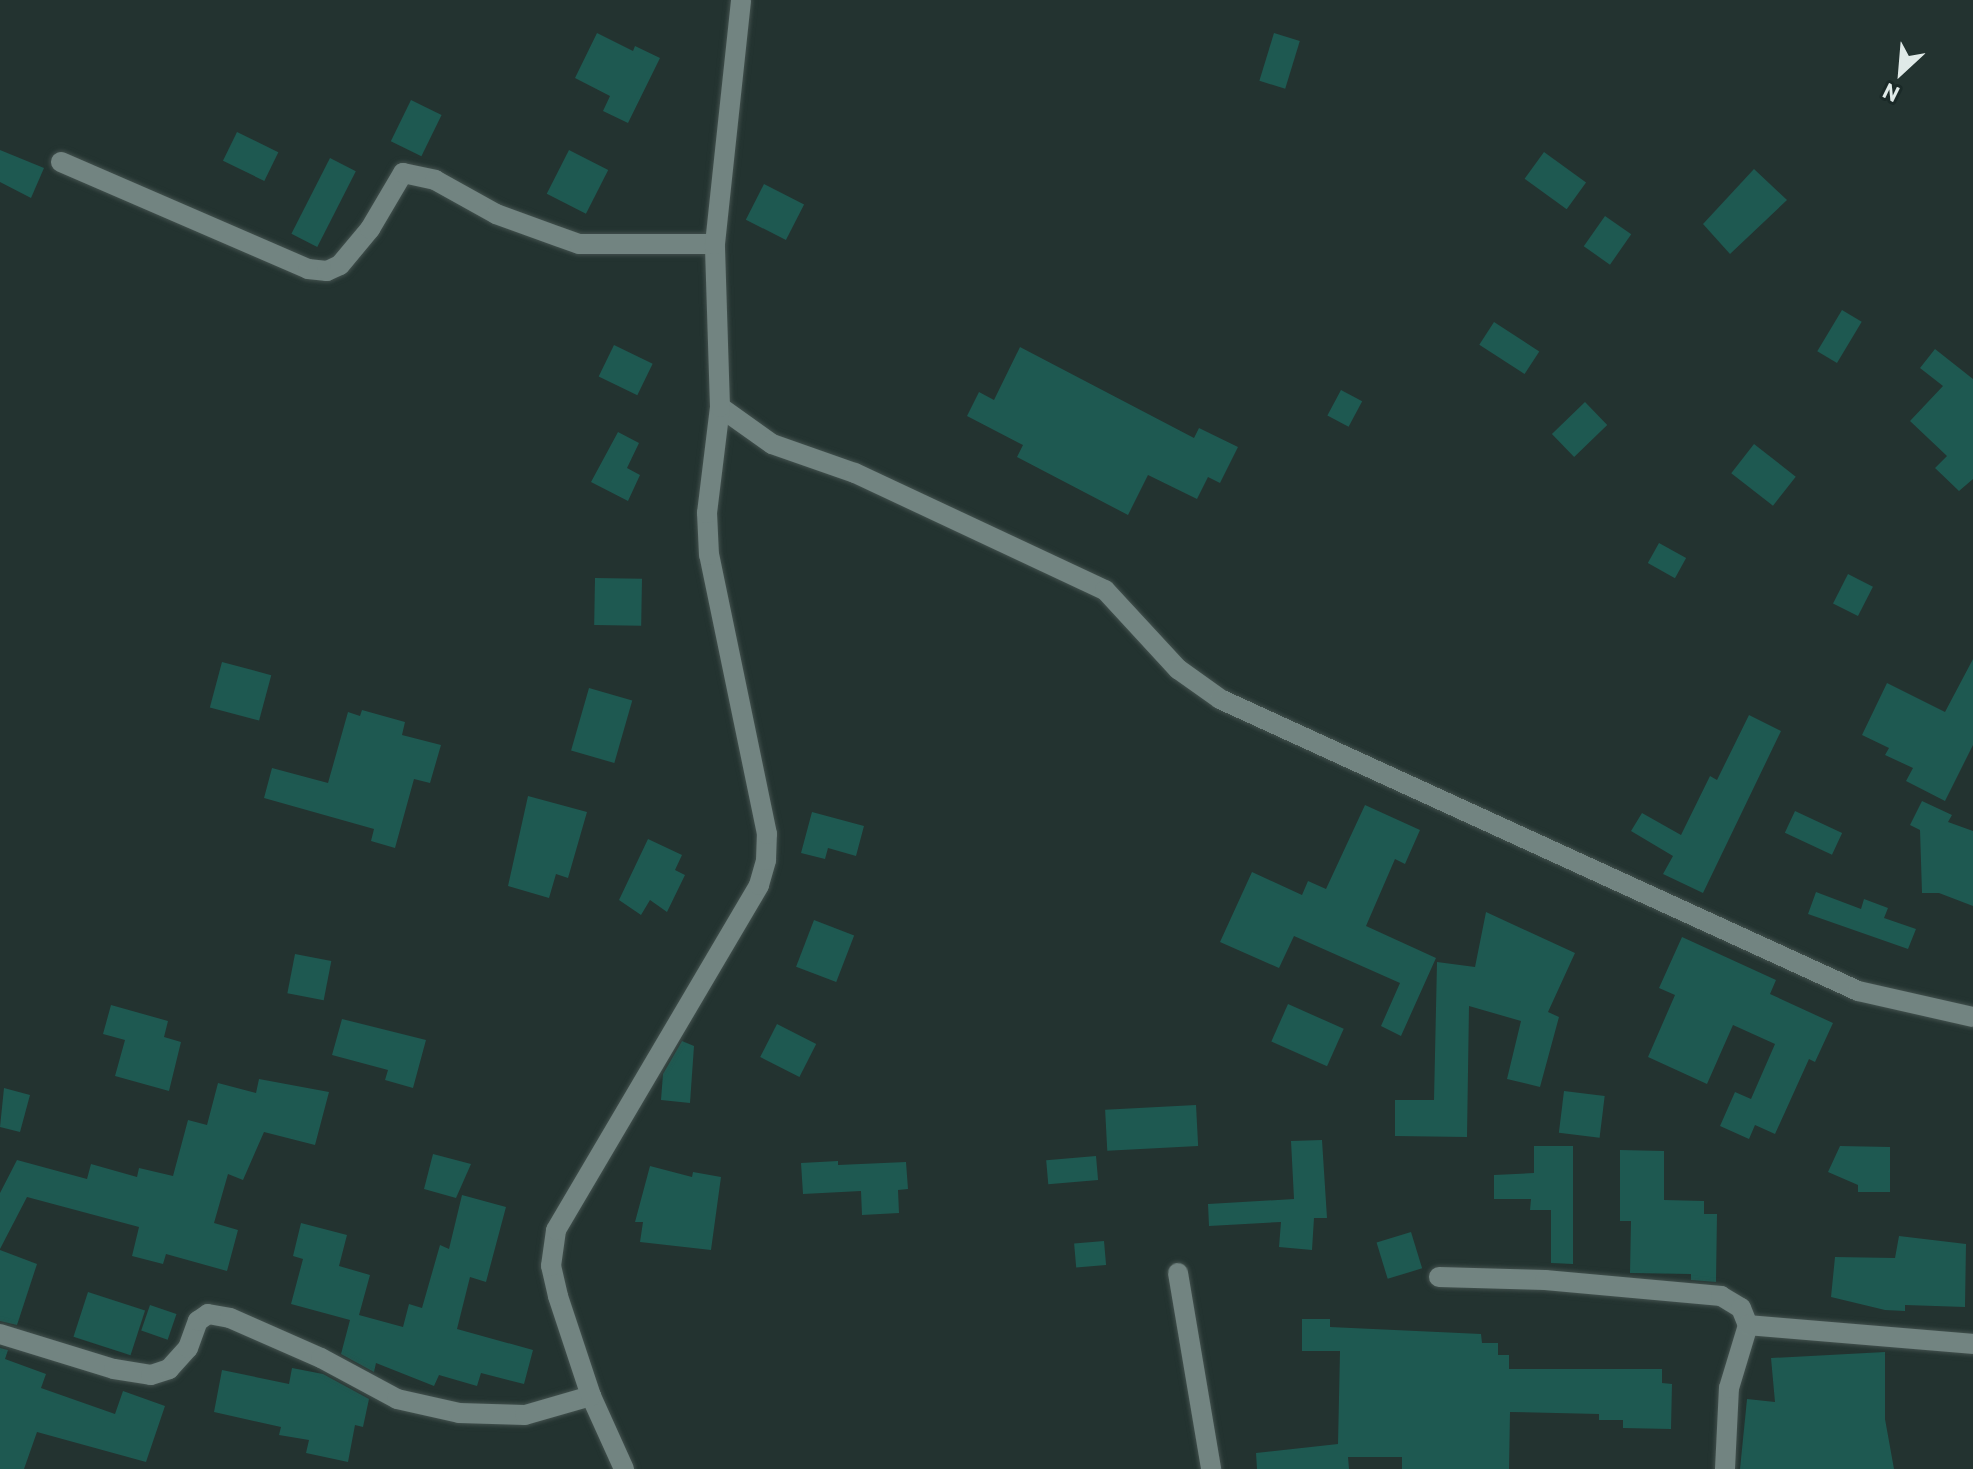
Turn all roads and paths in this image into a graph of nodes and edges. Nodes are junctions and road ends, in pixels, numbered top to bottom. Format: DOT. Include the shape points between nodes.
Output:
graph roads {
  1 [pos="741,0"];
  2 [pos="61,162"];
  3 [pos="715,244"];
  4 [pos="720,407"];
  5 [pos="1973,1017"];
  6 [pos="1178,1273"];
  7 [pos="1439,1277"];
  8 [pos="1748,1325"];
  9 [pos="0,1334"];
  10 [pos="1973,1344"];
  11 [pos="591,1396"];
  12 [pos="624,1469"];
  13 [pos="1211,1469"];
  14 [pos="1725,1469"];
  1 -- 3 [label="street"];
  2 -- 3 [label="street" via="308,269 327,271 340,265 370,229 403,173 435,180 496,214 579,244"];
  3 -- 4 [label="street"];
  4 -- 5 [label="street" via="772,444 855,473 1105,590 1178,669 1220,699 1858,991"];
  4 -- 11 [label="street" via="710,466 709,555 767,834 766,860 752,898 556,1230 551,1266"];
  6 -- 13 [label="street"];
  7 -- 8 [label="street" via="1545,1280 1721,1296 1741,1308"];
  8 -- 10 [label="street"];
  8 -- 14 [label="street" via="1729,1388"];
  9 -- 11 [label="street" via="151,1375 169,1369 188,1348 198,1321 208,1314 230,1318 321,1358 397,1399 459,1413 525,1415"];
  11 -- 12 [label="street"];
}
